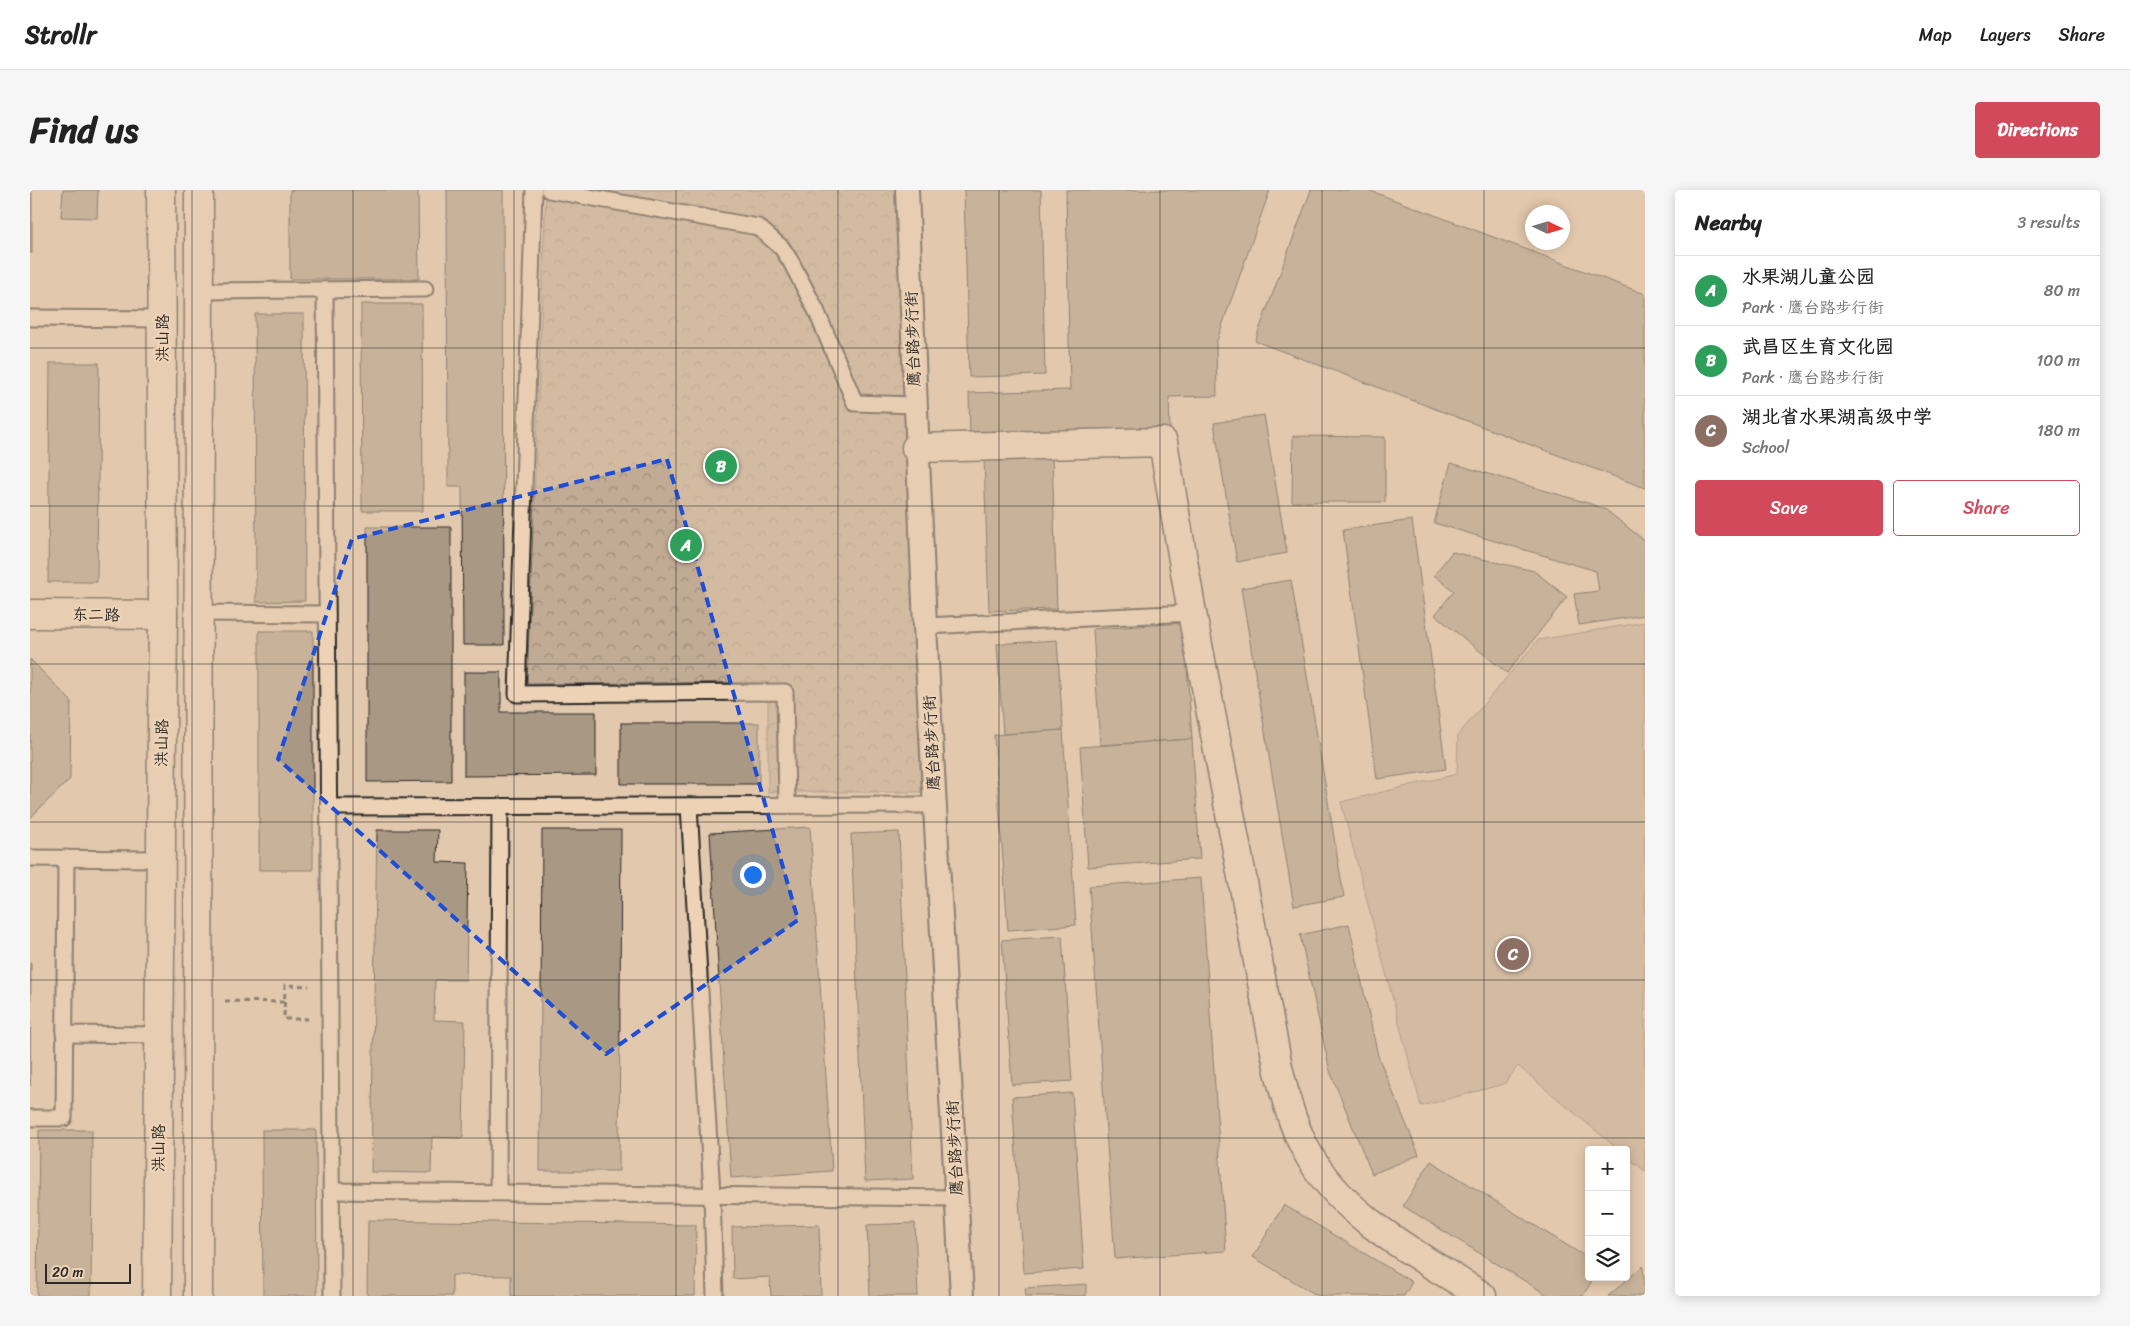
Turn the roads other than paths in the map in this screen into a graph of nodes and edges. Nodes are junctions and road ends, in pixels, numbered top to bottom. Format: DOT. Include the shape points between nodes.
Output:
graph roads {
  1 [pos="161,190"];
  2 [pos="199,190"];
  3 [pos="534,190"];
  4 [pos="549,190"];
  5 [pos="907,190"];
  6 [pos="425,289"];
  7 [pos="325,290"];
  8 [pos="199,291"];
  9 [pos="30,318"];
  10 [pos="162,319"];
  11 [pos="914,404"];
  12 [pos="916,448"];
  13 [pos="199,613"];
  14 [pos="1192,613"];
  15 [pos="30,614"];
  16 [pos="327,614"];
  17 [pos="163,615"];
  18 [pos="925,626"];
  19 [pos="788,805"];
  20 [pos="935,805"];
  21 [pos="500,806"];
  22 [pos="689,806"];
  23 [pos="328,807"];
  24 [pos="30,858"];
  25 [pos="66,858"];
  26 [pos="160,859"];
  27 [pos="64,1034"];
  28 [pos="159,1036"];
  29 [pos="30,1118"];
  30 [pos="331,1191"];
  31 [pos="498,1192"];
  32 [pos="712,1194"];
  33 [pos="956,1198"];
  34 [pos="157,1296"];
  35 [pos="198,1296"];
  36 [pos="332,1296"];
  37 [pos="714,1296"];
  38 [pos="962,1296"];
  39 [pos="1482,1296"];
  1 -- 10 [label="main road, 洪山路"];
  2 -- 8 [label="main road"];
  3 -- 19 [label="lane" via="517,694 785,692"];
  4 -- 11 [label="lane" via="758,227 782,248 791,262 816,310 855,403"];
  5 -- 11 [label="street, 鹰台路步行街"];
  6 -- 7 [label="lane"];
  7 -- 8 [label="lane"];
  7 -- 16 [label="lane"];
  8 -- 13 [label="main road"];
  9 -- 10 [label="lane"];
  10 -- 17 [label="main road, 洪山路"];
  11 -- 12 [label="street, 鹰台路步行街"];
  12 -- 14 [label="main road" via="1162,442"];
  12 -- 18 [label="street, 鹰台路步行街"];
  13 -- 16 [label="lane"];
  13 -- 35 [label="main road"];
  14 -- 18 [label="lane"];
  14 -- 39 [label="main road" via="1278,1067 1291,1116 1306,1150 1339,1195 1381,1230"];
  15 -- 17 [label="main road, 东二路"];
  16 -- 23 [label="lane"];
  17 -- 26 [label="main road, 洪山路"];
  18 -- 20 [label="street, 鹰台路步行街"];
  19 -- 20 [label="lane"];
  19 -- 22 [label="lane"];
  20 -- 33 [label="street, 鹰台路步行街"];
  21 -- 22 [label="lane"];
  21 -- 23 [label="lane"];
  21 -- 31 [label="lane"];
  22 -- 32 [label="lane"];
  23 -- 30 [label="lane"];
  24 -- 25 [label="lane"];
  25 -- 26 [label="lane"];
  25 -- 27 [label="lane"];
  26 -- 28 [label="main road, 洪山路"];
  27 -- 28 [label="lane"];
  27 -- 29 [label="lane" via="64,1118"];
  28 -- 34 [label="main road, 洪山路"];
  30 -- 31 [label="lane"];
  30 -- 36 [label="lane"];
  31 -- 32 [label="lane"];
  32 -- 33 [label="lane"];
  32 -- 37 [label="lane"];
  33 -- 38 [label="street, 鹰台路步行街"];
}
